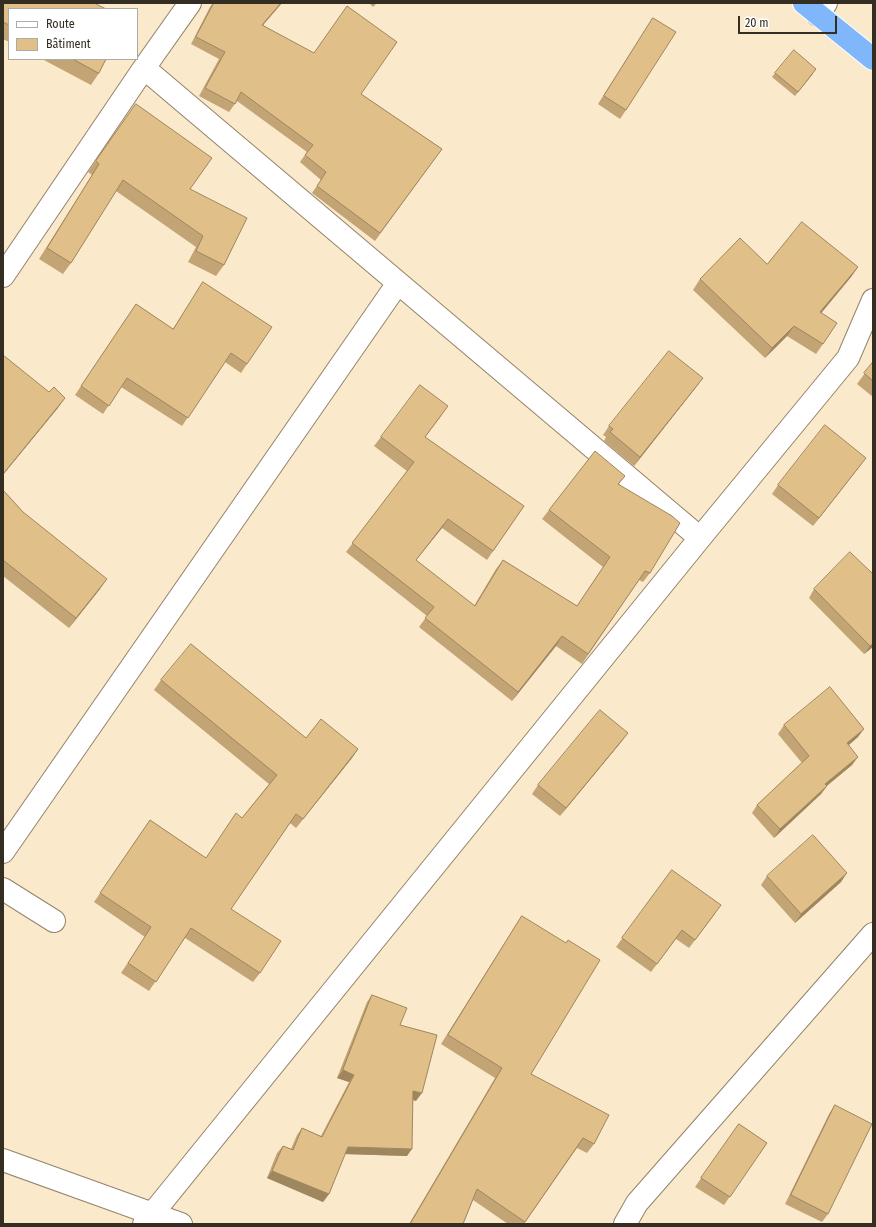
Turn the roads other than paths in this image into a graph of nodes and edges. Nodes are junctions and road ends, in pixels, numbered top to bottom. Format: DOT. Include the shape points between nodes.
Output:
graph roads {
  1 [pos="190,3"];
  2 [pos="816,7"];
  3 [pos="873,59"];
  4 [pos="144,68"];
  5 [pos="3,276"];
  6 [pos="398,283"];
  7 [pos="873,300"];
  8 [pos="700,538"];
  9 [pos="3,852"];
  10 [pos="3,889"];
  11 [pos="54,920"];
  12 [pos="873,934"];
  13 [pos="3,1160"];
  14 [pos="148,1219"];
  15 [pos="181,1224"];
  16 [pos="625,1224"];
  1 -- 4 [label="street"];
  2 -- 3 [label="highway"];
  4 -- 5 [label="street"];
  4 -- 6 [label="street"];
  6 -- 8 [label="street"];
  6 -- 9 [label="street"];
  7 -- 8 [label="street" via="848,358"];
  8 -- 14 [label="street"];
  10 -- 11 [label="street"];
  12 -- 16 [label="street" via="637,1203"];
  13 -- 14 [label="street"];
  14 -- 15 [label="street"];
}
